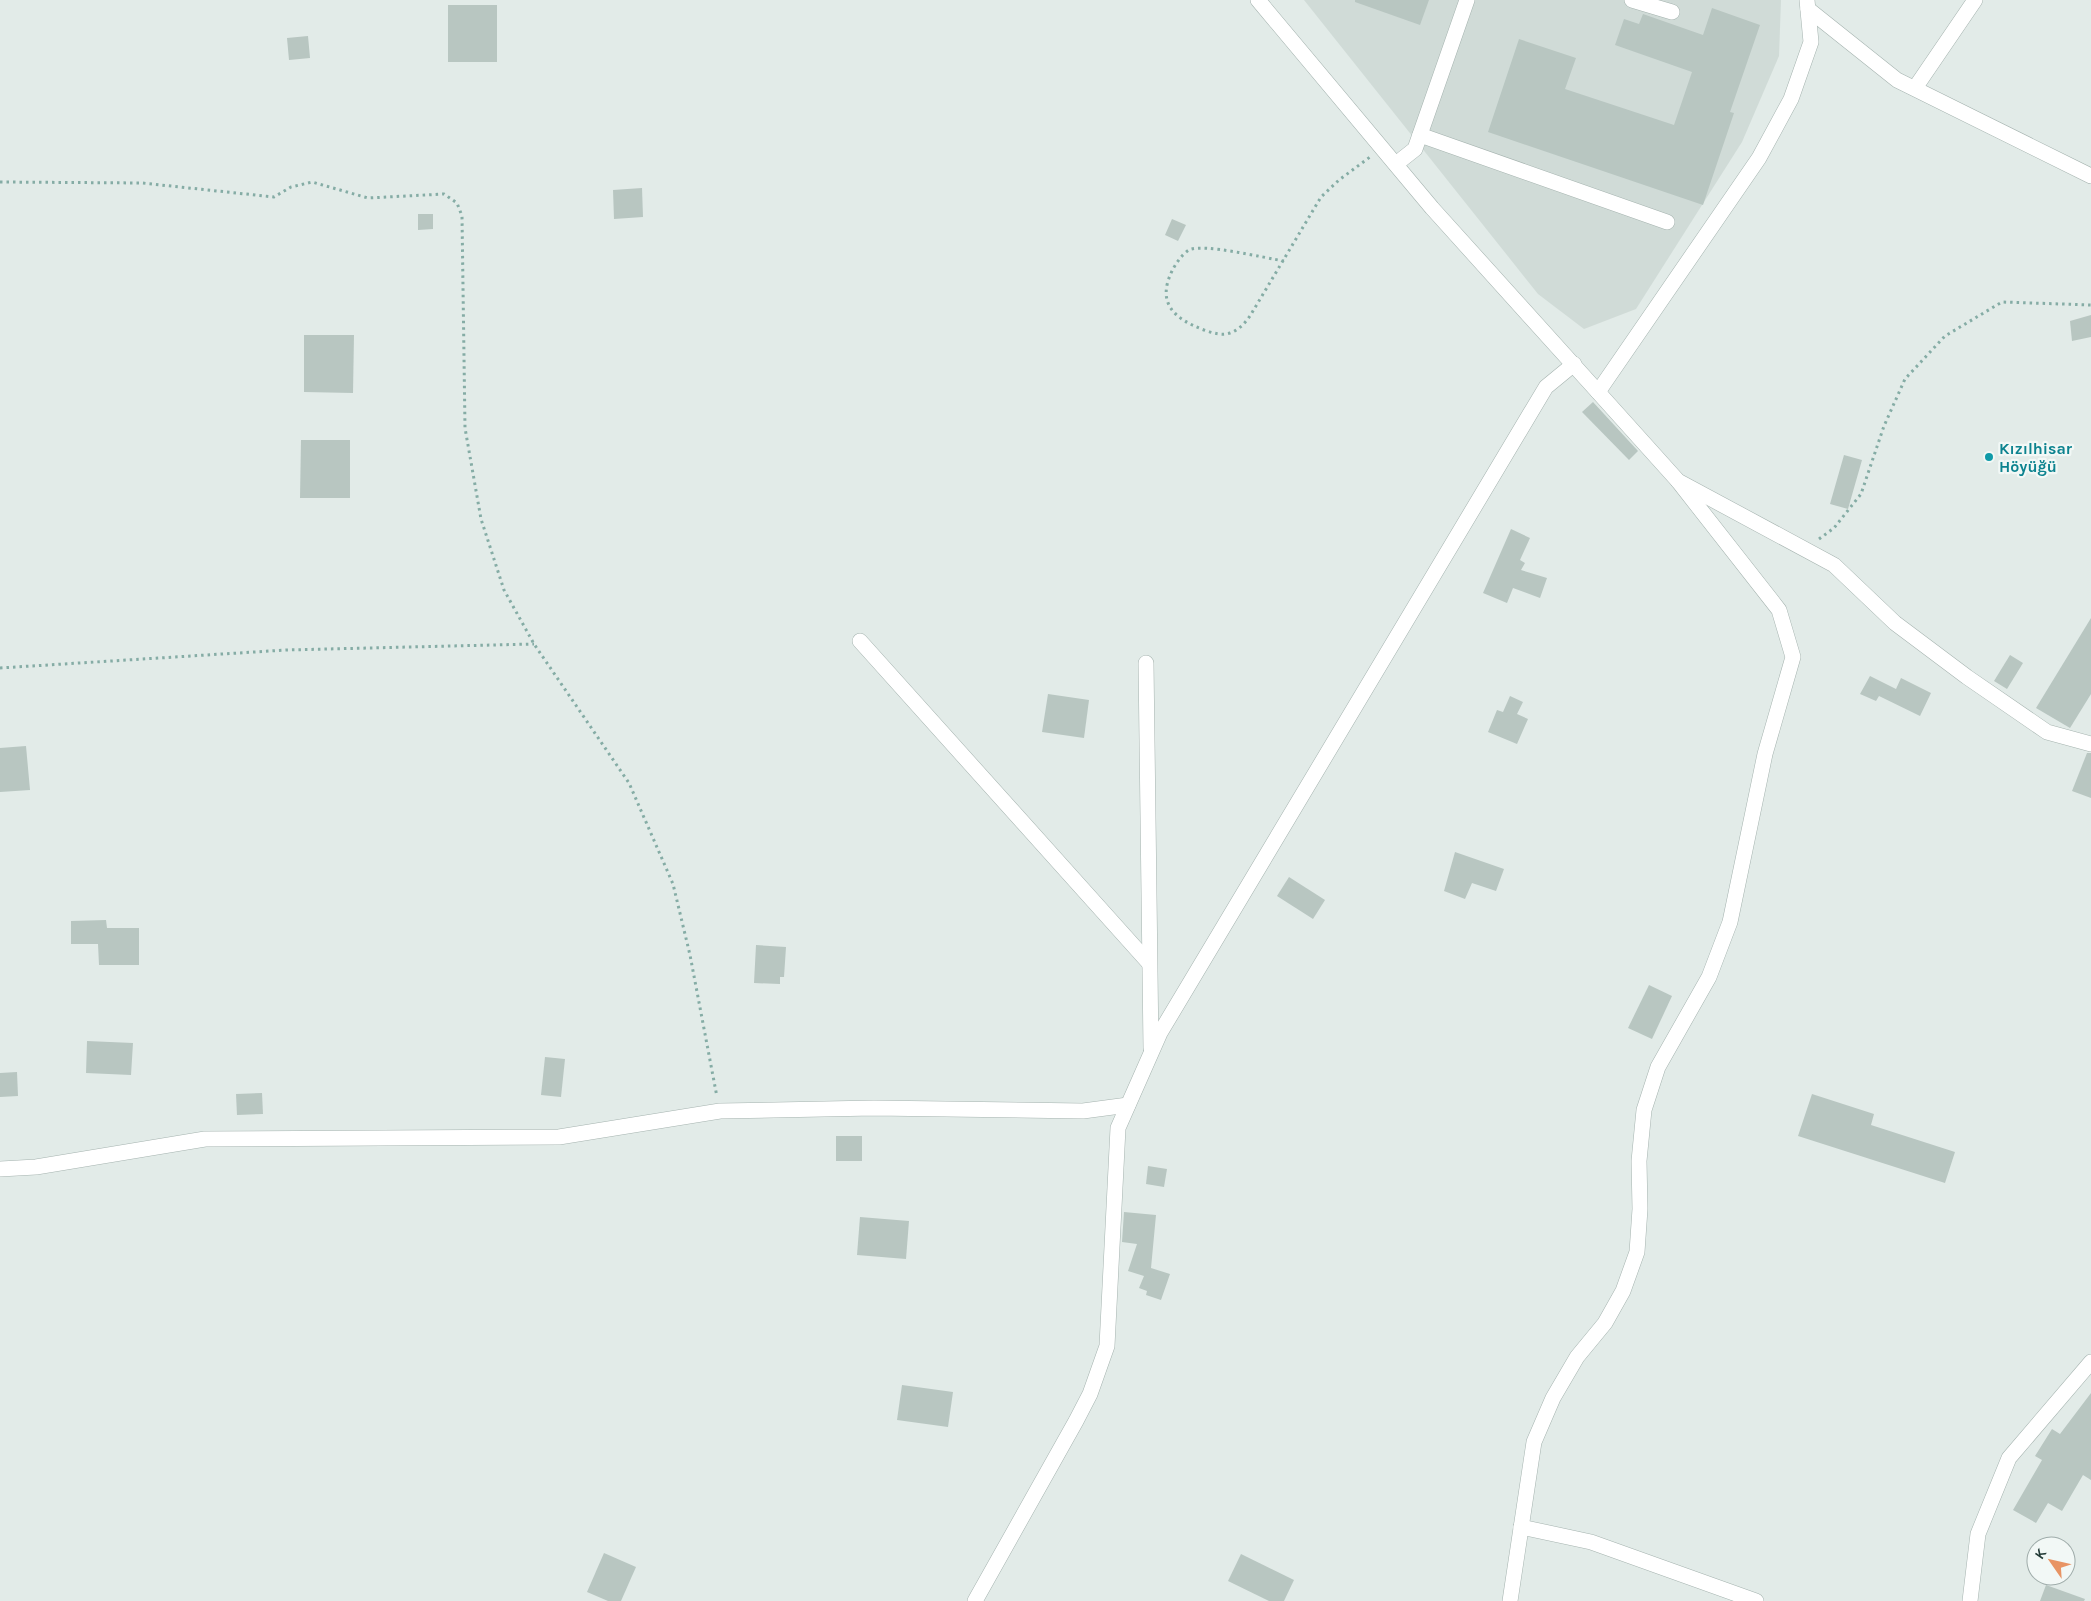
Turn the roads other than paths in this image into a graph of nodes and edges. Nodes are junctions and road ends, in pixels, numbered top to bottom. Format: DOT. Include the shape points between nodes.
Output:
graph roads {
  1 [pos="1258,0"];
  2 [pos="1467,0"];
  3 [pos="1632,0"];
  4 [pos="1976,0"];
  5 [pos="1807,4"];
  6 [pos="1672,12"];
  7 [pos="1915,88"];
  8 [pos="1420,135"];
  9 [pos="1396,164"];
  10 [pos="2091,176"];
  11 [pos="1667,222"];
  12 [pos="1574,364"];
  13 [pos="1598,392"];
  14 [pos="1678,481"];
  15 [pos="860,641"];
  16 [pos="1146,663"];
  17 [pos="2091,744"];
  18 [pos="1150,963"];
  19 [pos="1151,1055"];
  20 [pos="1128,1105"];
  21 [pos="0,1169"];
  22 [pos="2091,1362"];
  23 [pos="1522,1527"];
  24 [pos="975,1601"];
  25 [pos="1512,1601"];
  26 [pos="1756,1601"];
  27 [pos="1970,1601"];
  1 -- 9 [label="street"];
  2 -- 8 [label="street"];
  3 -- 6 [label="street"];
  4 -- 7 [label="street"];
  5 -- 7 [label="street" via="1897,80"];
  5 -- 13 [label="street" via="1811,42 1791,99 1759,158"];
  7 -- 10 [label="street"];
  8 -- 9 [label="street" via="1415,149"];
  8 -- 11 [label="street"];
  9 -- 12 [label="street"];
  12 -- 13 [label="street"];
  12 -- 19 [label="street" via="1546,386 1160,1033"];
  13 -- 14 [label="street"];
  14 -- 17 [label="street" via="1834,565 1895,623 2047,732"];
  14 -- 23 [label="street" via="1779,610 1793,657 1765,754 1730,922 1709,977 1658,1067 1644,1110 1636,1252 1618,1299 1605,1323 1577,1357 1553,1398 1534,1442"];
  15 -- 18 [label="street"];
  16 -- 18 [label="street"];
  18 -- 19 [label="street"];
  19 -- 20 [label="street"];
  20 -- 21 [label="street" via="1083,1111 874,1108 720,1111 559,1137 206,1139 36,1167"];
  20 -- 24 [label="street" via="1118,1128 1107,1346 1080,1414"];
  22 -- 27 [label="street" via="2009,1458 1978,1534"];
  23 -- 25 [label="street"];
  23 -- 26 [label="street" via="1591,1542"];
}
